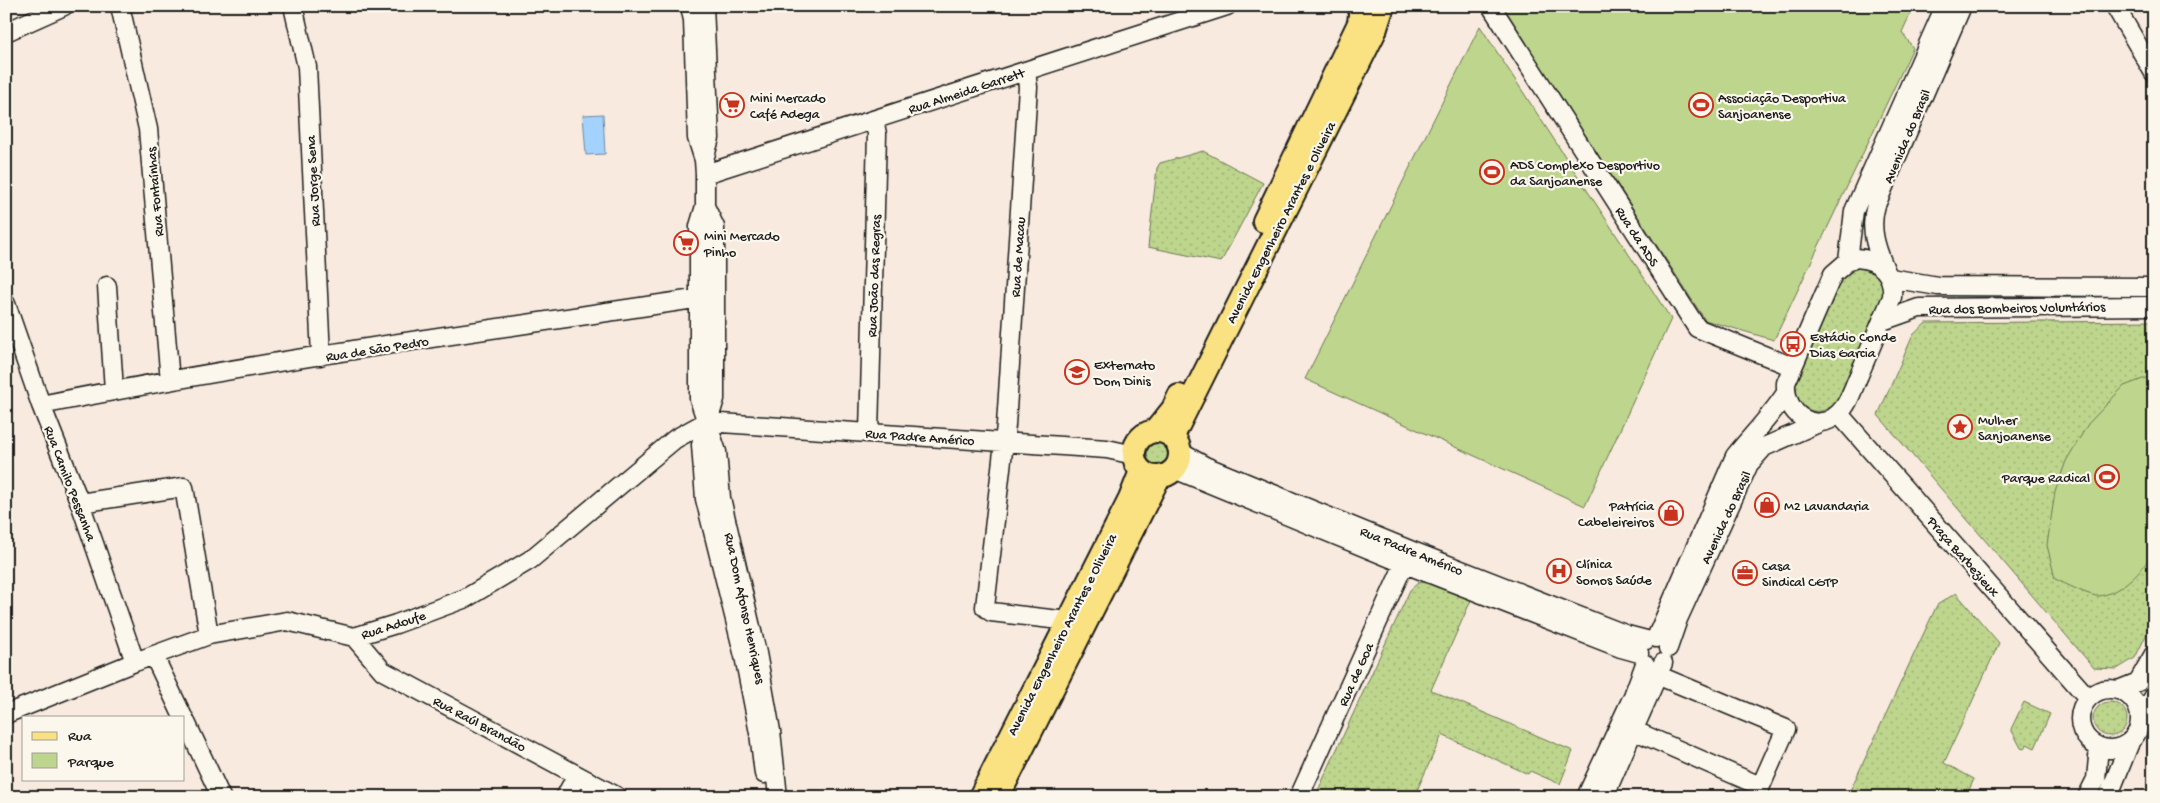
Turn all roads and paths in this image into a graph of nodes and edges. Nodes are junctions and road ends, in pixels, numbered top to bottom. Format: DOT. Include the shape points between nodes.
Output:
graph roads {
  1 [pos="64,6"];
  2 [pos="120,6"];
  3 [pos="293,6"];
  4 [pos="690,6"];
  5 [pos="704,6"];
  6 [pos="1227,6"];
  7 [pos="1361,6"];
  8 [pos="1383,6"];
  9 [pos="1491,6"];
  10 [pos="1945,6"];
  11 [pos="1962,6"];
  12 [pos="2115,6"];
  13 [pos="6,32"];
  14 [pos="1026,71"];
  15 [pos="2154,73"];
  16 [pos="874,120"];
  17 [pos="704,167"];
  18 [pos="1848,261"];
  19 [pos="1888,273"];
  20 [pos="107,286"];
  21 [pos="2154,286"];
  22 [pos="707,297"];
  23 [pos="6,304"];
  24 [pos="2154,306"];
  25 [pos="1882,320"];
  26 [pos="321,356"];
  27 [pos="1793,367"];
  28 [pos="170,381"];
  29 [pos="114,390"];
  30 [pos="1786,393"];
  31 [pos="41,405"];
  32 [pos="1839,414"];
  33 [pos="706,422"];
  34 [pos="1821,422"];
  35 [pos="869,432"];
  36 [pos="1004,442"];
  37 [pos="1160,456"];
  38 [pos="80,502"];
  39 [pos="1408,557"];
  40 [pos="1068,621"];
  41 [pos="209,635"];
  42 [pos="354,637"];
  43 [pos="2154,654"];
  44 [pos="1653,655"];
  45 [pos="154,656"];
  46 [pos="136,662"];
  47 [pos="2118,690"];
  48 [pos="2154,696"];
  49 [pos="2088,698"];
  50 [pos="2139,709"];
  51 [pos="6,714"];
  52 [pos="182,716"];
  53 [pos="185,722"];
  54 [pos="1633,730"];
  55 [pos="2131,740"];
  56 [pos="2098,747"];
  57 [pos="577,775"];
  58 [pos="1758,792"];
  59 [pos="1607,796"];
  60 [pos="221,797"];
  61 [pos="565,797"];
  62 [pos="618,797"];
  63 [pos="766,797"];
  64 [pos="778,797"];
  65 [pos="980,797"];
  66 [pos="998,797"];
  67 [pos="1299,797"];
  68 [pos="1586,797"];
  69 [pos="2087,797"];
  70 [pos="2108,797"];
  1 -- 13 [label="street"];
  2 -- 28 [label="street, Rua Fontaínhas" via="148,129"];
  3 -- 26 [label="street, Rua Jorge Sena" via="307,67"];
  4 -- 17 [label="street, Rua Dom Afonso Henriques" via="697,138"];
  5 -- 17 [label="street, Rua Dom Afonso Henriques" via="710,138"];
  6 -- 14 [label="street, Rua Almeida Garrett"];
  7 -- 37 [label="main road, Avenida Engenheiro Arantes e Oliveira" via="1359,24 1173,408"];
  8 -- 37 [label="main road, Avenida Engenheiro Arantes e Oliveira" via="1371,40"];
  9 -- 27 [label="street, Rua da ADS" via="1697,328"];
  10 -- 18 [label="street, Avenida do Brasil" via="1854,211"];
  11 -- 19 [label="street, Avenida do Brasil" via="1876,205 1872,226 1876,249"];
  12 -- 15 [label="street"];
  14 -- 16 [label="street, Rua Almeida Garrett"];
  14 -- 36 [label="street, Rua de Macau" via="1028,87"];
  16 -- 17 [label="street, Rua Almeida Garrett"];
  16 -- 35 [label="street, Rua João das Regras" via="877,134"];
  17 -- 22 [label="street, Rua Dom Afonso Henriques" via="705,206 699,226"];
  18 -- 19 [label="street" via="1868,259 1877,262"];
  18 -- 27 [label="street, Avenida do Brasil" via="1833,274"];
  19 -- 21 [label="street, Rua dos Bombeiros Voluntários" via="1938,286"];
  19 -- 25 [label="street, Avenida do Brasil" via="1893,287 1892,297"];
  20 -- 29 [label="street"];
  22 -- 26 [label="street, Rua de São Pedro"];
  22 -- 33 [label="street, Rua Dom Afonso Henriques" via="699,400"];
  23 -- 31 [label="street, Rua Camilo Pessanha"];
  24 -- 25 [label="street, Rua dos Bombeiros Voluntários" via="1919,308"];
  25 -- 32 [label="street, Avenida do Brasil" via="1846,406"];
  26 -- 28 [label="street, Rua de São Pedro"];
  27 -- 30 [label="street, Avenida do Brasil" via="1786,383"];
  28 -- 29 [label="street, Rua de São Pedro"];
  29 -- 31 [label="street, Rua de São Pedro"];
  30 -- 34 [label="street" via="1788,403 1802,418"];
  30 -- 44 [label="street, Avenida do Brasil" via="1735,456"];
  31 -- 38 [label="street, Rua Camilo Pessanha"];
  32 -- 34 [label="street, Avenida do Brasil"];
  32 -- 49 [label="street, Praça Barbezieux"];
  33 -- 35 [label="street, Rua Padre Américo"];
  33 -- 42 [label="street, Rua Adoufe" via="675,439 530,560 466,598"];
  33 -- 63 [label="street, Rua Dom Afonso Henriques" via="701,445 705,499 744,656 759,733"];
  33 -- 64 [label="street, Rua Dom Afonso Henriques" via="717,452 721,498 757,653 771,731"];
  34 -- 44 [label="street, Avenida do Brasil" via="1764,447 1749,464 1678,619"];
  35 -- 36 [label="street, Rua Padre Américo"];
  36 -- 37 [label="street, Rua Padre Américo"];
  36 -- 40 [label="street, Rua de Macau" via="985,607 992,612"];
  37 -- 39 [label="street, Rua Padre Américo"];
  37 -- 40 [label="main road, Avenida Engenheiro Arantes e Oliveira" via="1130,499"];
  37 -- 66 [label="main road, Avenida Engenheiro Arantes e Oliveira"];
  38 -- 41 [label="street" via="184,486"];
  38 -- 46 [label="street, Rua Camilo Pessanha"];
  39 -- 44 [label="street, Rua Padre Américo" via="1621,648"];
  39 -- 67 [label="street, Rua de Goa"];
  40 -- 65 [label="main road, Avenida Engenheiro Arantes e Oliveira"];
  41 -- 42 [label="street, Rua Adoufe" via="287,621"];
  41 -- 45 [label="street, Rua Adoufe"];
  42 -- 57 [label="street, Rua Raúl Brandão" via="384,672"];
  43 -- 47 [label="street" via="2138,682"];
  44 -- 54 [label="street, Avenida do Brasil"];
  44 -- 58 [label="street" via="1786,729"];
  44 -- 68 [label="street, Avenida do Brasil"];
  45 -- 46 [label="street, Rua Adoufe"];
  45 -- 52 [label="street"];
  46 -- 51 [label="street, Rua Adoufe"];
  47 -- 49 [label="street" via="2102,690"];
  47 -- 50 [label="street" via="2134,700"];
  48 -- 50 [label="street" via="2150,704"];
  49 -- 56 [label="street" via="2080,716 2081,725 2084,734"];
  50 -- 55 [label="street" via="2140,726"];
  53 -- 60 [label="street"];
  54 -- 58 [label="street"];
  54 -- 59 [label="street, Avenida do Brasil"];
  55 -- 56 [label="street" via="2116,748"];
  55 -- 70 [label="street"];
  56 -- 69 [label="street" via="2096,778"];
  57 -- 61 [label="street"];
  57 -- 62 [label="street, Rua Raúl Brandão"];
}
